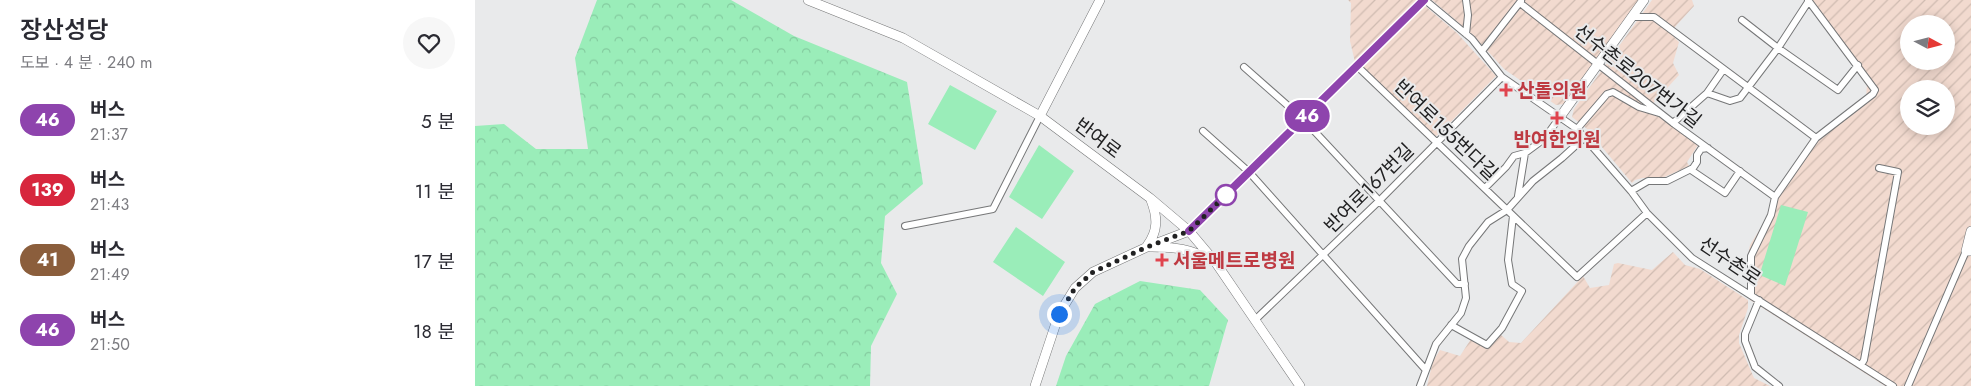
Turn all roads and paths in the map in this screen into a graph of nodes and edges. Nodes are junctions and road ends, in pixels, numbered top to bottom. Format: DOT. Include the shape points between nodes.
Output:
graph roads {
  1 [pos="808,0"];
  2 [pos="1100,0"];
  3 [pos="1424,0"];
  4 [pos="1466,0"];
  5 [pos="1644,0"];
  6 [pos="1521,1"];
  7 [pos="1808,1"];
  8 [pos="1632,17"];
  9 [pos="1742,20"];
  10 [pos="1466,34"];
  11 [pos="1779,48"];
  12 [pos="1482,51"];
  13 [pos="1598,64"];
  14 [pos="1858,64"];
  15 [pos="1357,66"];
  16 [pos="1244,67"];
  17 [pos="1723,70"];
  18 [pos="1502,77"];
  19 [pos="1748,87"];
  20 [pos="1707,93"];
  21 [pos="1659,113"];
  22 [pos="1040,116"];
  23 [pos="1560,117"];
  24 [pos="1303,119"];
  25 [pos="1673,123"];
  26 [pos="1577,129"];
  27 [pos="1203,131"];
  28 [pos="1585,137"];
  29 [pos="1816,138"];
  30 [pos="1436,142"];
  31 [pos="1708,148"];
  32 [pos="1525,153"];
  33 [pos="1879,168"];
  34 [pos="1691,170"];
  35 [pos="1249,172"];
  36 [pos="1740,172"];
  37 [pos="1485,188"];
  38 [pos="1631,190"];
  39 [pos="1518,196"];
  40 [pos="1775,197"];
  41 [pos="1150,198"];
  42 [pos="1379,201"];
  43 [pos="1507,210"];
  44 [pos="1647,212"];
  45 [pos="1513,216"];
  46 [pos="905,226"];
  47 [pos="1189,231"];
  48 [pos="1971,232"];
  49 [pos="1147,247"];
  50 [pos="1969,251"];
  51 [pos="1322,255"];
  52 [pos="1216,263"];
  53 [pos="1465,284"];
  54 [pos="1751,295"];
  55 [pos="1759,300"];
  56 [pos="1256,319"];
  57 [pos="1451,325"];
  58 [pos="1861,365"];
  59 [pos="1425,369"];
  60 [pos="1035,386"];
  61 [pos="1300,386"];
  62 [pos="1420,386"];
  63 [pos="1779,386"];
  64 [pos="1893,386"];
  65 [pos="1908,386"];
  1 -- 22 [label="main road, 반여로" via="903,38"];
  2 -- 22 [label="main road"];
  3 -- 10 [label="street, 선수촌로"];
  3 -- 15 [label="street"];
  4 -- 10 [label="street"];
  5 -- 8 [label="main road"];
  6 -- 12 [label="street"];
  6 -- 13 [label="street, 선수촌로207번가길"];
  7 -- 11 [label="street"];
  7 -- 14 [label="street"];
  8 -- 13 [label="main road"];
  8 -- 17 [label="street" via="1654,17"];
  9 -- 11 [label="street"];
  10 -- 12 [label="street, 선수촌로"];
  11 -- 14 [label="street" via="1838,90"];
  11 -- 19 [label="street"];
  12 -- 18 [label="street, 선수촌로"];
  13 -- 21 [label="street, 선수촌로207번가길"];
  13 -- 23 [label="main road"];
  14 -- 29 [label="street" via="1874,86 1873,94"];
  15 -- 24 [label="street"];
  15 -- 30 [label="street, 반여로155번다길"];
  16 -- 24 [label="street"];
  17 -- 19 [label="street"];
  17 -- 20 [label="street"];
  18 -- 23 [label="street, 선수촌로"];
  18 -- 30 [label="street, 반여로167번길"];
  19 -- 20 [label="street" via="1735,101"];
  19 -- 29 [label="street"];
  20 -- 25 [label="street"];
  21 -- 25 [label="street, 선수촌로207번가길"];
  21 -- 26 [label="street" via="1647,111 1613,92 1607,94"];
  22 -- 41 [label="main road, 반여로"];
  22 -- 46 [label="street" via="993,209"];
  23 -- 26 [label="street, 선수촌로"];
  23 -- 32 [label="street" via="1544,139"];
  24 -- 35 [label="street"];
  24 -- 42 [label="street"];
  25 -- 31 [label="street, 선수촌로207번가길"];
  26 -- 28 [label="street, 선수촌로"];
  27 -- 35 [label="street"];
  28 -- 38 [label="street, 선수촌로"];
  28 -- 39 [label="street"];
  29 -- 40 [label="street"];
  30 -- 37 [label="street, 반여로155번다길"];
  30 -- 42 [label="street, 반여로167번길"];
  31 -- 34 [label="street" via="1701,149"];
  31 -- 36 [label="street, 선수촌로207번가길"];
  32 -- 37 [label="street" via="1514,156"];
  32 -- 39 [label="street"];
  33 -- 58 [label="street" via="1898,172"];
  34 -- 36 [label="street" via="1725,193"];
  34 -- 38 [label="street" via="1667,181 1648,181"];
  35 -- 47 [label="street"];
  35 -- 51 [label="street"];
  36 -- 40 [label="street, 선수촌로207번가길"];
  37 -- 43 [label="street, 반여로155번다길"];
  38 -- 44 [label="street, 선수촌로"];
  39 -- 43 [label="street"];
  40 -- 54 [label="street" via="1771,216 1751,256"];
  41 -- 47 [label="main road, 반여로"];
  41 -- 49 [label="main road" via="1156,213 1155,236"];
  42 -- 51 [label="street, 반여로167번길"];
  42 -- 53 [label="street" via="1457,284"];
  43 -- 45 [label="street, 반여로155번다길"];
  43 -- 53 [label="street" via="1488,222 1469,246 1462,259"];
  44 -- 45 [label="street, 반여로155번다길" via="1577,276"];
  44 -- 54 [label="street, 선수촌로" via="1692,258"];
  45 -- 57 [label="street" via="1507,260 1512,284 1521,291 1502,328 1487,345"];
  47 -- 49 [label="main road"];
  47 -- 52 [label="main road, 반여로"];
  48 -- 50 [label="main road"];
  49 -- 52 [label="main road" via="1176,247"];
  49 -- 60 [label="main road" via="1093,272 1075,288 1059,314"];
  50 -- 65 [label="street"];
  51 -- 56 [label="street, 반여로167번길"];
  51 -- 59 [label="street"];
  52 -- 56 [label="main road, 반여로"];
  53 -- 57 [label="street" via="1466,298 1461,313"];
  54 -- 55 [label="street, 선수촌로"];
  55 -- 58 [label="street, 선수촌로"];
  55 -- 63 [label="street" via="1745,341 1755,367"];
  56 -- 61 [label="main road, 반여로"];
  57 -- 59 [label="street" via="1436,344"];
  58 -- 64 [label="street, 선수촌로"];
  59 -- 62 [label="street"];
}
